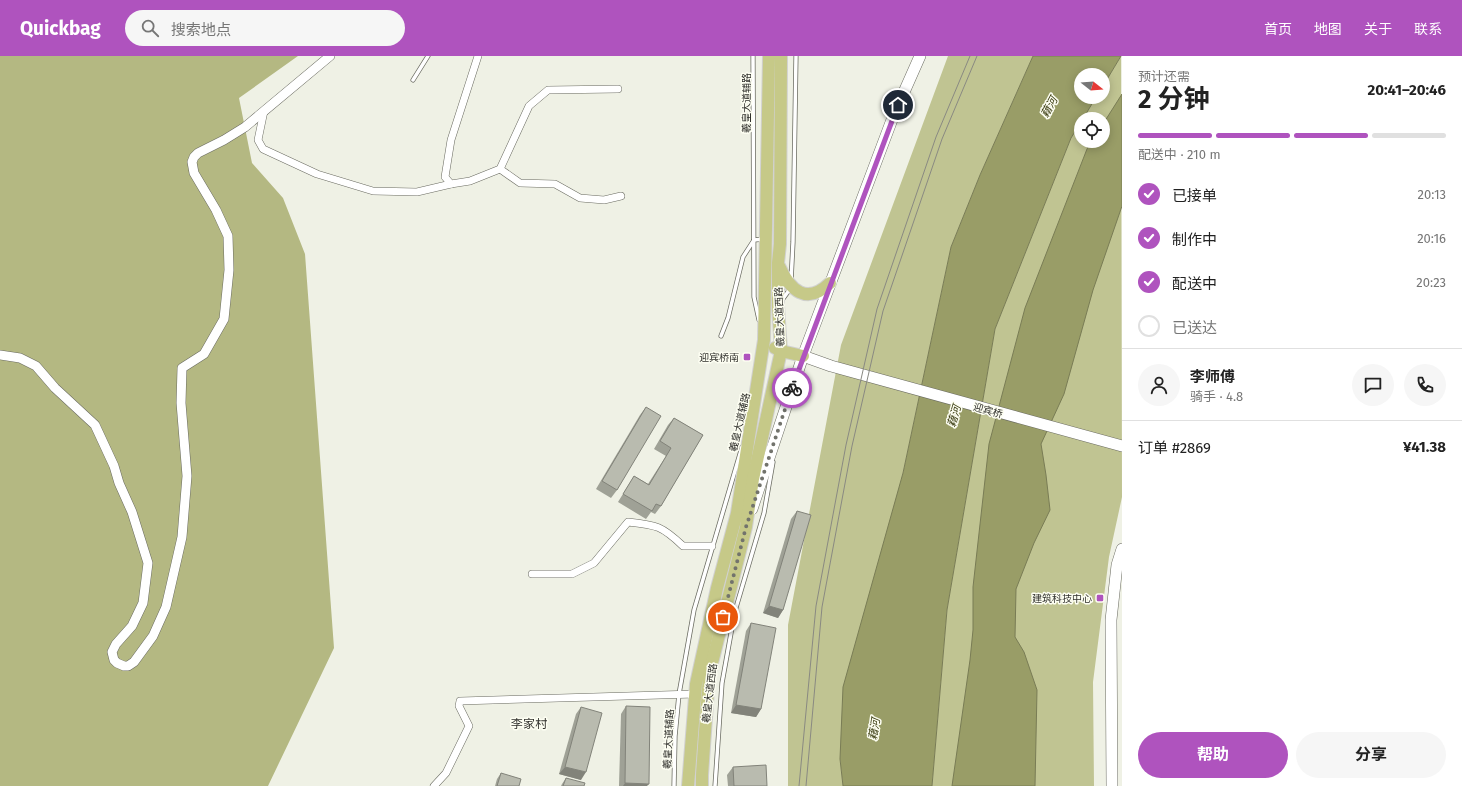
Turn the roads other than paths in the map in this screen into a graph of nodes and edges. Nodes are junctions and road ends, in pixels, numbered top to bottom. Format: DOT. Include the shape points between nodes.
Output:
graph roads {
  1 [pos="330,56"];
  2 [pos="428,56"];
  3 [pos="478,56"];
  4 [pos="754,56"];
  5 [pos="769,56"];
  6 [pos="781,56"];
  7 [pos="796,56"];
  8 [pos="920,56"];
  9 [pos="413,80"];
  10 [pos="618,89"];
  11 [pos="264,111"];
  12 [pos="500,169"];
  13 [pos="451,184"];
  14 [pos="621,196"];
  15 [pos="767,239"];
  16 [pos="754,240"];
  17 [pos="778,263"];
  18 [pos="830,283"];
  19 [pos="791,287"];
  20 [pos="778,306"];
  21 [pos="721,336"];
  22 [pos="764,340"];
  23 [pos="781,352"];
  24 [pos="0,354"];
  25 [pos="803,356"];
  26 [pos="780,421"];
  27 [pos="1122,446"];
  28 [pos="746,527"];
  29 [pos="712,546"];
  30 [pos="1122,549"];
  31 [pos="1120,566"];
  32 [pos="532,574"];
  33 [pos="679,694"];
  34 [pos="695,694"];
  35 [pos="434,786"];
  36 [pos="674,786"];
  37 [pos="688,786"];
  38 [pos="702,786"];
  39 [pos="715,786"];
  40 [pos="1112,786"];
  1 -- 11 [label="street"];
  2 -- 9 [label="lane"];
  3 -- 13 [label="street" via="451,140 445,177"];
  4 -- 16 [label="lane, 羲皇大道辅路"];
  5 -- 15 [label="main road, 羲皇大道西路"];
  6 -- 17 [label="main road, 羲皇大道西路"];
  7 -- 19 [label="lane"];
  8 -- 18 [label="main road" via="893,118"];
  10 -- 12 [label="street" via="548,90 530,106"];
  11 -- 13 [label="street" via="258,140 263,150 318,174 373,191 417,192"];
  11 -- 24 [label="street" via="234,133 198,153 192,162 194,172 228,236 229,270 224,319 204,354 182,368 181,403 188,476 182,537 166,607 153,636 134,662 128,666 117,663 112,652 132,626 143,603 148,564 114,466 95,425 54,388 36,366 20,358"];
  12 -- 13 [label="street" via="470,182"];
  12 -- 14 [label="street" via="520,183 555,184 580,198 604,200"];
  15 -- 16 [label="lane"];
  15 -- 22 [label="main road, 羲皇大道西路"];
  16 -- 21 [label="lane" via="743,258"];
  16 -- 22 [label="lane, 羲皇大道辅路" via="754,297"];
  17 -- 19 [label="main road"];
  17 -- 20 [label="main road, 羲皇大道西路"];
  18 -- 19 [label="main road" via="816,293 807,294"];
  18 -- 25 [label="main road"];
  19 -- 20 [label="lane"];
  20 -- 23 [label="main road, 羲皇大道西路"];
  22 -- 23 [label="main road"];
  22 -- 29 [label="lane, 羲皇大道辅路" via="743,445"];
  22 -- 34 [label="main road, 羲皇大道西路" via="737,513 717,588"];
  23 -- 25 [label="main road"];
  23 -- 28 [label="main road, 羲皇大道西路" via="753,479"];
  25 -- 26 [label="main road"];
  25 -- 27 [label="main road, 迎宾桥" via="831,366"];
  26 -- 28 [label="main road"];
  26 -- 39 [label="lane" via="764,513 736,611 722,683"];
  28 -- 38 [label="main road, 羲皇大道西路" via="709,675"];
  29 -- 32 [label="street" via="683,546 667,531 652,524 628,522 594,563 572,574"];
  29 -- 33 [label="lane, 羲皇大道辅路" via="694,610"];
  30 -- 31 [label="main road"];
  31 -- 40 [label="main road" via="1111,620"];
  33 -- 34 [label="street"];
  33 -- 35 [label="street" via="460,701 469,726 446,773"];
  33 -- 36 [label="lane, 羲皇大道辅路"];
  34 -- 37 [label="main road, 羲皇大道西路"];
}
